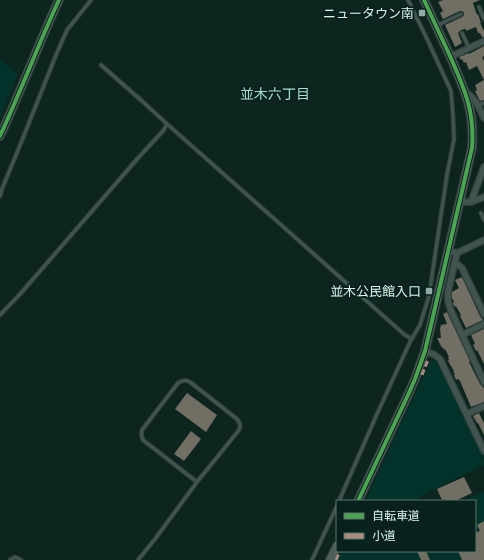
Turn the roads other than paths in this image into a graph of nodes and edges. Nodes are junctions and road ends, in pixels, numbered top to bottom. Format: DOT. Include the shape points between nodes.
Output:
graph roads {
  1 [pos="59,0"];
  2 [pos="91,0"];
  3 [pos="408,0"];
  4 [pos="424,0"];
  5 [pos="478,7"];
  6 [pos="461,14"];
  7 [pos="484,19"];
  8 [pos="436,26"];
  9 [pos="462,33"];
  10 [pos="484,41"];
  11 [pos="469,48"];
  12 [pos="450,57"];
  13 [pos="101,65"];
  14 [pos="465,92"];
  15 [pos="481,104"];
  16 [pos="484,118"];
  17 [pos="167,124"];
  18 [pos="0,136"];
  19 [pos="484,167"];
  20 [pos="0,196"];
  21 [pos="484,197"];
  22 [pos="460,200"];
  23 [pos="471,202"];
  24 [pos="481,213"];
  25 [pos="484,220"];
  26 [pos="482,241"];
  27 [pos="484,248"];
  28 [pos="448,251"];
  29 [pos="457,253"];
  30 [pos="455,262"];
  31 [pos="484,314"];
  32 [pos="0,315"];
  33 [pos="484,324"];
  34 [pos="462,334"];
  35 [pos="412,339"];
  36 [pos="425,351"];
  37 [pos="484,382"];
  38 [pos="484,406"];
  39 [pos="467,414"];
  40 [pos="484,451"];
  41 [pos="198,482"];
  42 [pos="339,500"];
  43 [pos="358,500"];
  44 [pos="336,508"];
  45 [pos="336,548"];
  46 [pos="10,560"];
  47 [pos="21,560"];
  48 [pos="138,560"];
  49 [pos="312,560"];
  50 [pos="330,560"];
  1 -- 18 [label="street"];
  2 -- 20 [label="lane" via="67,30"];
  3 -- 35 [label="lane" via="451,91 454,139 429,296 420,325"];
  4 -- 8 [label="street"];
  5 -- 7 [label="lane"];
  6 -- 8 [label="lane"];
  8 -- 12 [label="street"];
  9 -- 11 [label="lane"];
  10 -- 11 [label="street"];
  11 -- 12 [label="street"];
  12 -- 14 [label="street"];
  13 -- 17 [label="lane"];
  14 -- 15 [label="street"];
  14 -- 22 [label="street" via="472,121 473,139"];
  15 -- 16 [label="street"];
  17 -- 32 [label="lane"];
  17 -- 35 [label="lane"];
  19 -- 23 [label="street"];
  21 -- 23 [label="street"];
  22 -- 23 [label="street"];
  22 -- 28 [label="street"];
  24 -- 25 [label="lane"];
  26 -- 27 [label="street"];
  26 -- 29 [label="street"];
  28 -- 29 [label="street"];
  28 -- 36 [label="street"];
  29 -- 30 [label="street"];
  30 -- 31 [label="street" via="462,268"];
  30 -- 34 [label="street" via="448,301"];
  33 -- 34 [label="street"];
  34 -- 37 [label="street"];
  35 -- 42 [label="lane"];
  36 -- 39 [label="street" via="440,358"];
  36 -- 43 [label="street" via="408,395"];
  38 -- 39 [label="street"];
  39 -- 40 [label="street"];
  41 -- 41 [label="lane" via="141,437 142,430 182,380 190,382 240,422 239,430"];
  41 -- 48 [label="lane"];
  44 -- 49 [label="lane"];
  45 -- 50 [label="street"];
  46 -- 47 [label="lane" via="15,557"];
}
